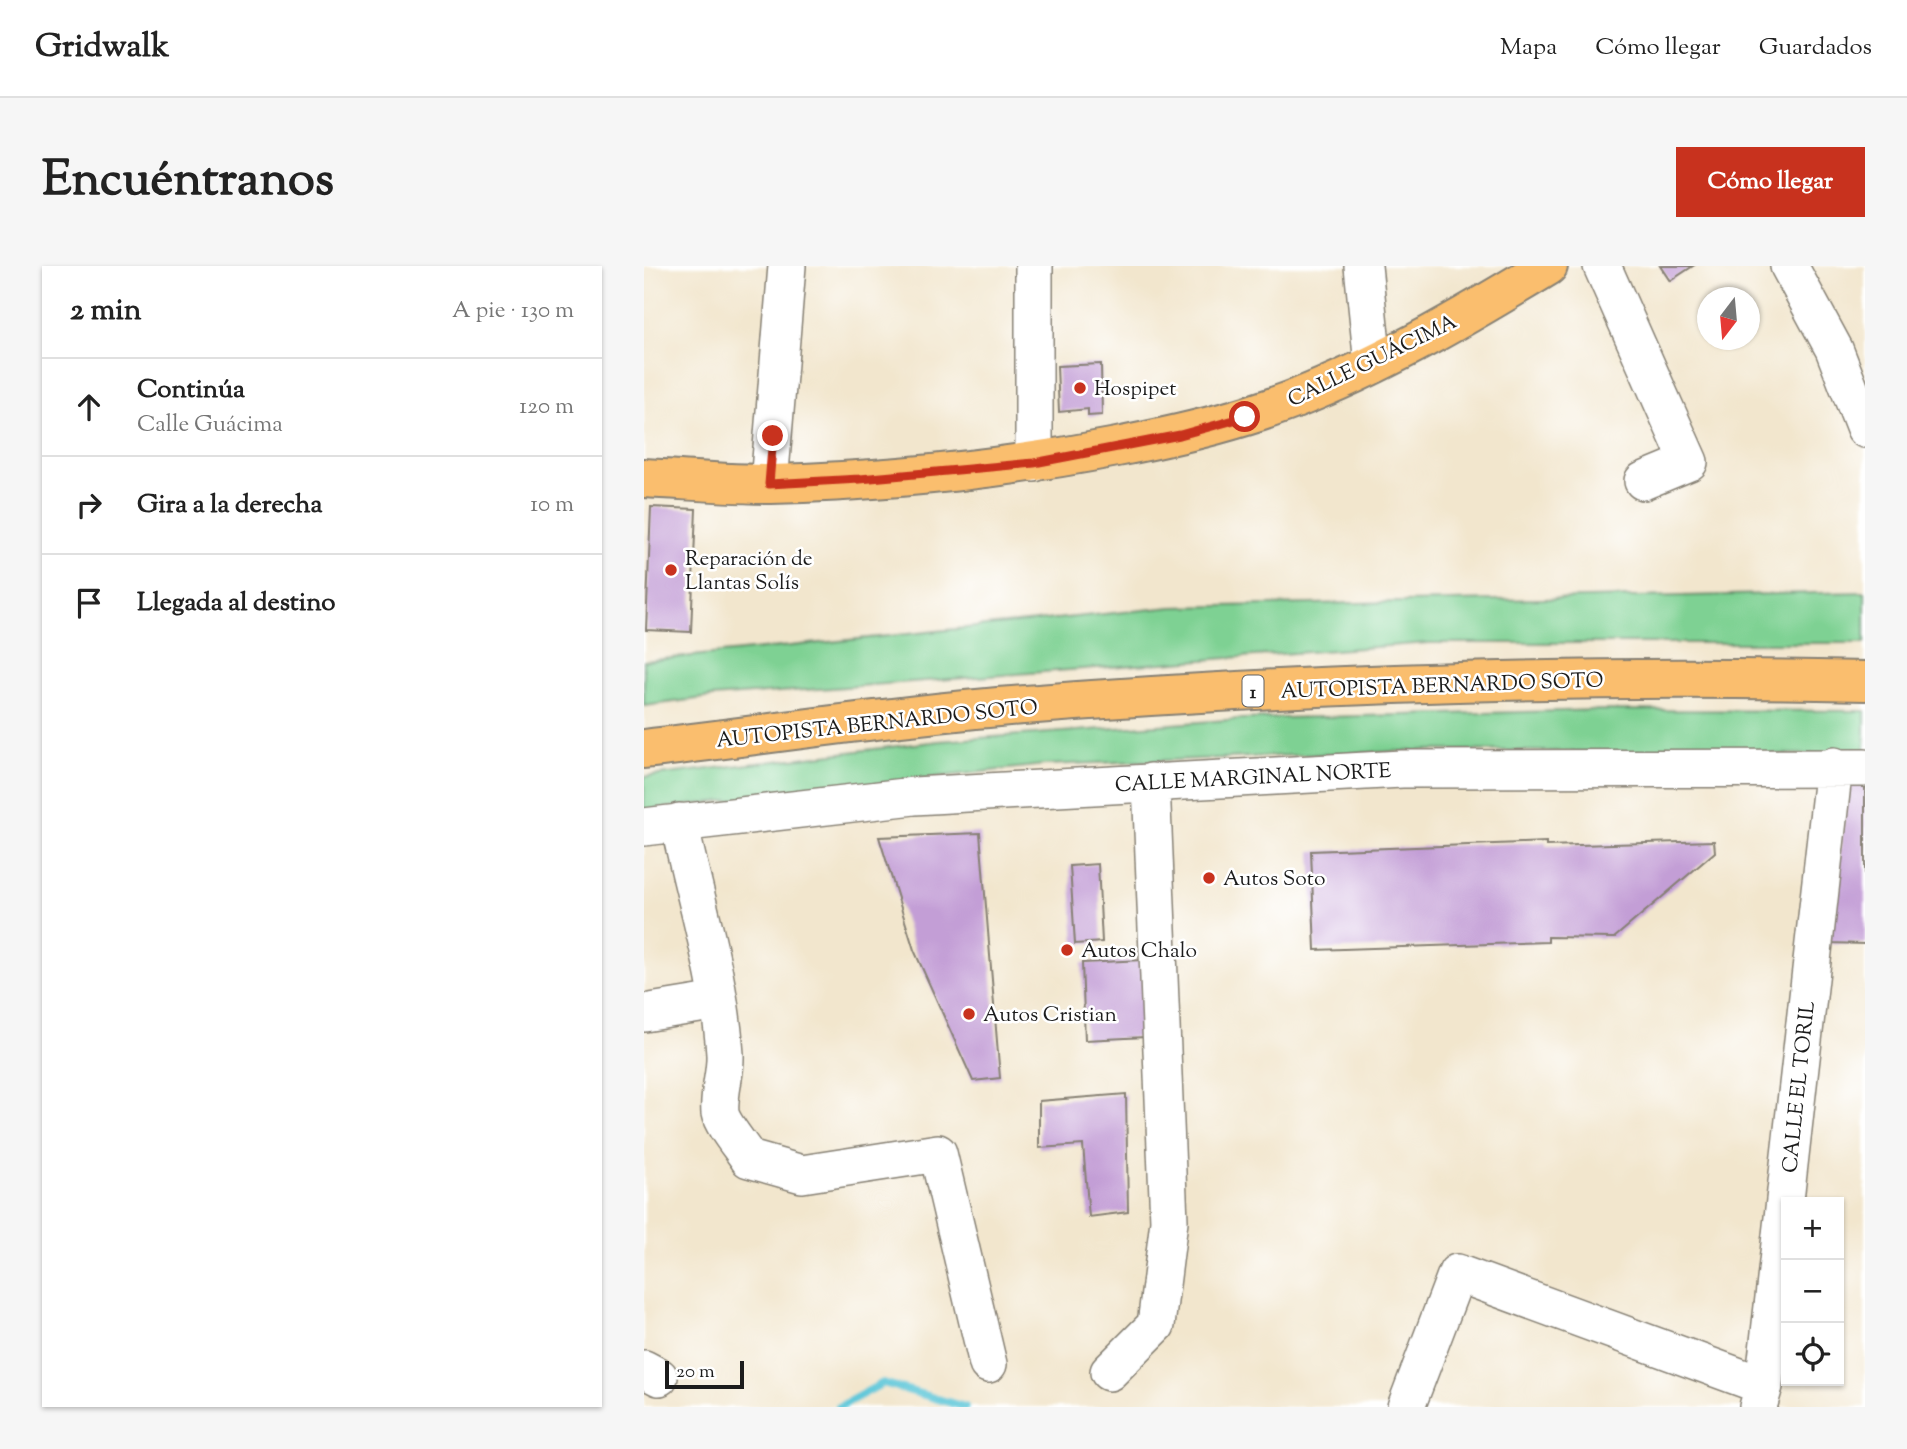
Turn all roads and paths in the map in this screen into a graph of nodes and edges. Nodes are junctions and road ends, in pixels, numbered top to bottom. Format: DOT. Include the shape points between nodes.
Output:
graph roads {
  1 [pos="787,266"];
  2 [pos="1034,266"];
  3 [pos="1363,266"];
  4 [pos="1548,266"];
  5 [pos="1602,266"];
  6 [pos="1789,266"];
  7 [pos="1373,365"];
  8 [pos="1865,429"];
  9 [pos="1034,463"];
  10 [pos="644,478"];
  11 [pos="1643,481"];
  12 [pos="769,484"];
  13 [pos="1865,681"];
  14 [pos="644,748"];
  15 [pos="1850,767"];
  16 [pos="1151,782"];
  17 [pos="662,825"];
  18 [pos="718,1001"];
  19 [pos="644,1013"];
  20 [pos="988,1364"];
  21 [pos="1109,1372"];
  22 [pos="1761,1396"];
  23 [pos="1406,1407"];
  1 -- 12 [label="street"];
  2 -- 9 [label="street"];
  3 -- 7 [label="street"];
  4 -- 7 [label="main road, CALLE GUÁCIMA"];
  5 -- 11 [label="street" via="1689,462"];
  6 -- 8 [label="street" via="1834,349"];
  7 -- 9 [label="main road, CALLE GUÁCIMA" via="1245,417 1180,435"];
  9 -- 12 [label="main road, CALLE GUÁCIMA"];
  10 -- 12 [label="main road, CALLE GUÁCIMA"];
  13 -- 14 [label="main road, AUTOPISTA BERNARDO SOTO / 1" via="1367,684 996,708"];
  15 -- 16 [label="street, CALLE MARGINAL NORTE" via="1402,769"];
  15 -- 22 [label="street, CALLE EL TORIL"];
  16 -- 17 [label="street, CALLE MARGINAL NORTE" via="914,796"];
  16 -- 21 [label="street" via="1169,1221 1156,1325"];
  17 -- 18 [label="street" via="689,871 711,953"];
  18 -- 19 [label="street"];
  18 -- 20 [label="street" via="725,1057 720,1115 749,1159 802,1174 938,1153"];
  22 -- 23 [label="street" via="1457,1273"];
}
